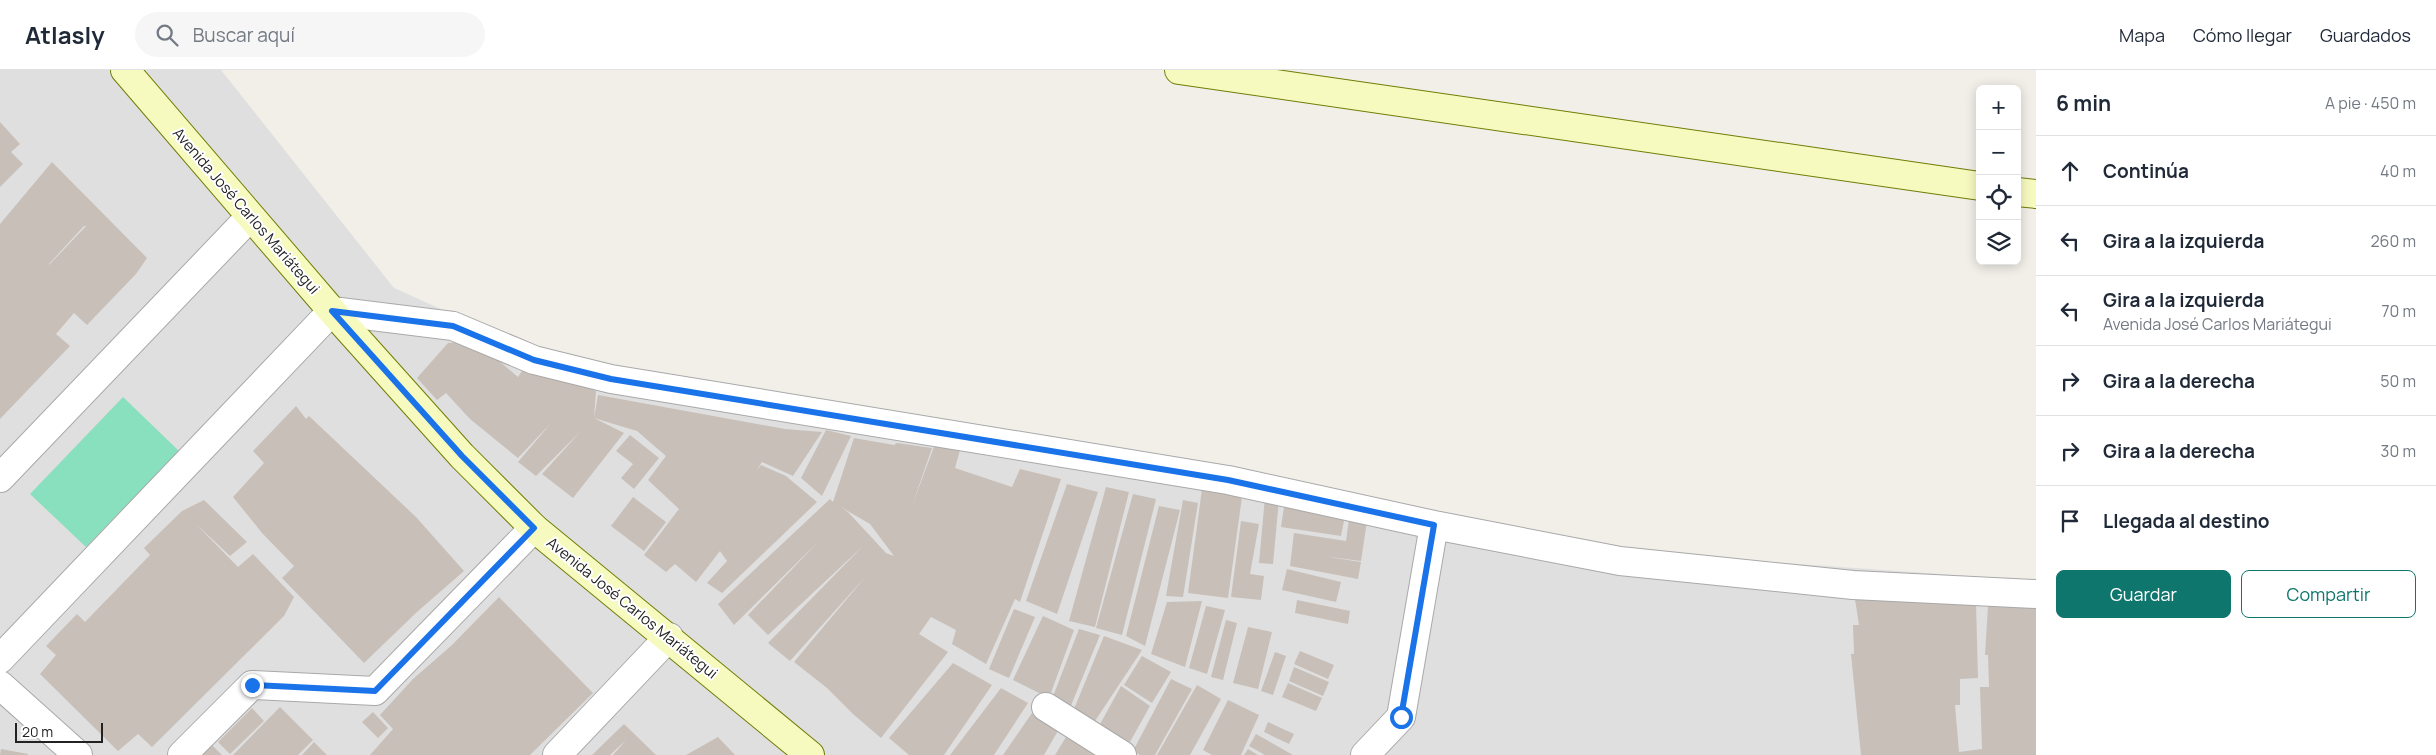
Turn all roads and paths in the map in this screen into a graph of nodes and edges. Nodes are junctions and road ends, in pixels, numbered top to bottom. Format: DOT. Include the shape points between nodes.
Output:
graph roads {
  1 [pos="125,70"];
  2 [pos="1179,70"];
  3 [pos="1976,185"];
  4 [pos="2021,192"];
  5 [pos="2036,194"];
  6 [pos="250,216"];
  7 [pos="332,311"];
  8 [pos="2,470"];
  9 [pos="1434,525"];
  10 [pos="534,528"];
  11 [pos="2036,594"];
  12 [pos="669,637"];
  13 [pos="0,659"];
  14 [pos="0,685"];
  15 [pos="1046,707"];
  16 [pos="78,755"];
  17 [pos="182,755"];
  18 [pos="557,755"];
  19 [pos="810,755"];
  20 [pos="1122,755"];
  21 [pos="1365,755"];
  1 -- 6 [label="main road, Avenida José Carlos Mariátegui"];
  2 -- 3 [label="main road"];
  4 -- 5 [label="main road"];
  6 -- 7 [label="main road, Avenida José Carlos Mariátegui"];
  6 -- 8 [label="street"];
  7 -- 9 [label="street" via="453,326 534,360 611,379 1228,480"];
  7 -- 10 [label="main road, Avenida José Carlos Mariátegui" via="462,456"];
  7 -- 13 [label="street"];
  9 -- 11 [label="street" via="1620,561 1853,584"];
  9 -- 21 [label="street" via="1401,717"];
  10 -- 12 [label="main road, Avenida José Carlos Mariátegui"];
  10 -- 17 [label="street" via="375,691 252,685"];
  12 -- 18 [label="street"];
  12 -- 19 [label="main road, Avenida José Carlos Mariátegui"];
  14 -- 16 [label="street"];
  15 -- 20 [label="street"];
}
